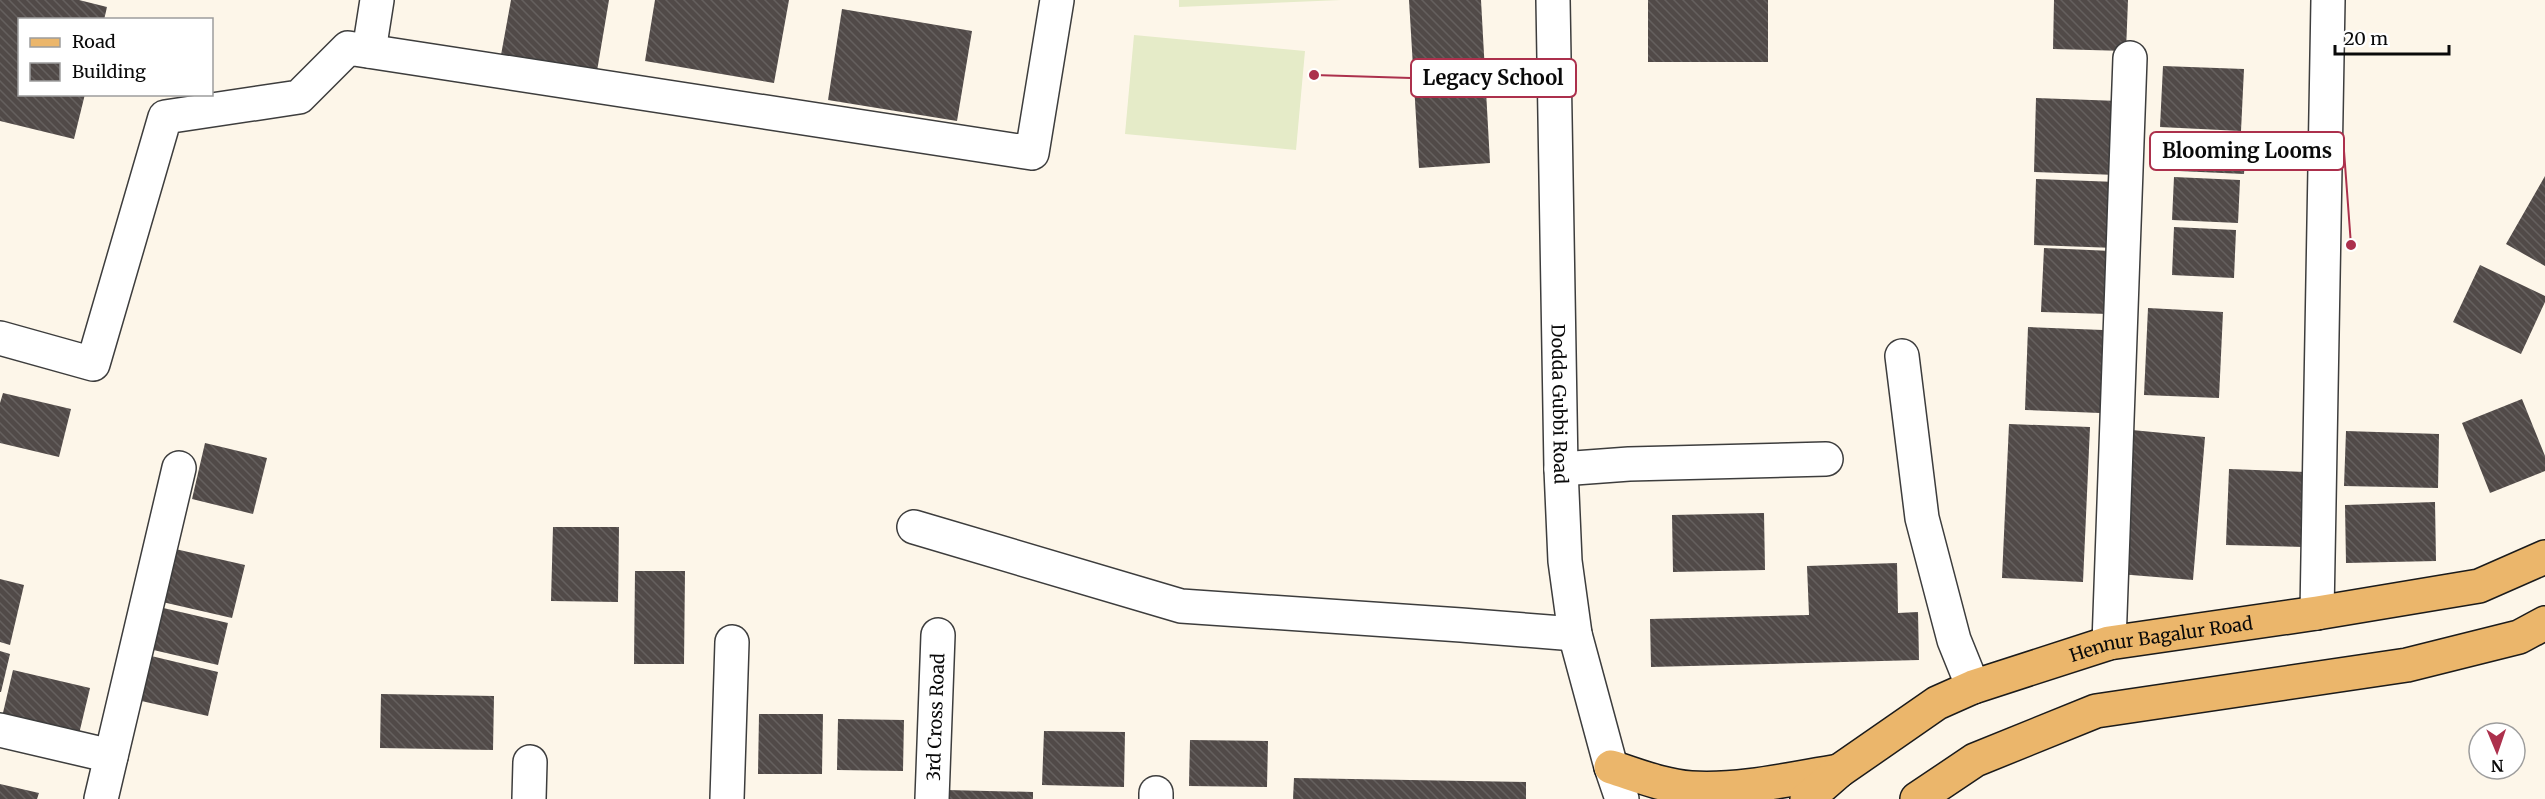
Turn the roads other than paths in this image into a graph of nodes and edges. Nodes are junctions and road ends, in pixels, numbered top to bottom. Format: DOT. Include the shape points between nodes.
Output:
graph roads {
  1 [pos="377,0"];
  2 [pos="1057,0"];
  3 [pos="1553,0"];
  4 [pos="2328,0"];
  5 [pos="369,51"];
  6 [pos="2130,58"];
  7 [pos="0,338"];
  8 [pos="1902,356"];
  9 [pos="1826,459"];
  10 [pos="179,468"];
  11 [pos="1561,469"];
  12 [pos="914,527"];
  13 [pos="2545,557"];
  14 [pos="2317,613"];
  15 [pos="2545,623"];
  16 [pos="1575,634"];
  17 [pos="938,635"];
  18 [pos="732,642"];
  19 [pos="2109,643"];
  20 [pos="1973,687"];
  21 [pos="0,730"];
  22 [pos="111,756"];
  23 [pos="530,762"];
  24 [pos="1611,766"];
  25 [pos="1839,771"];
  26 [pos="101,799"];
  27 [pos="530,799"];
  28 [pos="727,799"];
  29 [pos="932,799"];
  30 [pos="1622,799"];
  31 [pos="1808,799"];
  32 [pos="1917,799"];
  1 -- 5 [label="street"];
  2 -- 5 [label="street" via="1032,153"];
  3 -- 11 [label="street, Dodda Gubbi Road"];
  4 -- 14 [label="street"];
  5 -- 7 [label="street" via="348,48 299,97 165,117 93,364"];
  6 -- 19 [label="street"];
  8 -- 20 [label="street" via="1922,518 1954,640"];
  9 -- 11 [label="street"];
  10 -- 22 [label="street"];
  11 -- 16 [label="street, Dodda Gubbi Road" via="1565,561"];
  12 -- 16 [label="street" via="1181,606"];
  13 -- 14 [label="main road, Hennur Bagalur Road" via="2479,586"];
  14 -- 19 [label="main road, Hennur Bagalur Road"];
  15 -- 32 [label="main road" via="2519,637 2407,665 2096,711 1975,760"];
  16 -- 24 [label="street, Dodda Gubbi Road"];
  17 -- 29 [label="street, 3rd Cross Road"];
  18 -- 28 [label="street"];
  19 -- 20 [label="main road, Hennur Bagalur Road"];
  20 -- 25 [label="main road, Hennur Bagalur Road" via="1937,703"];
  21 -- 22 [label="street"];
  22 -- 26 [label="street"];
  23 -- 27 [label="street"];
  24 -- 25 [label="main road" via="1655,782 1691,788 1732,788"];
  24 -- 30 [label="street, Dodda Gubbi Road"];
  25 -- 31 [label="main road, Hennur Bagalur Road"];
}
